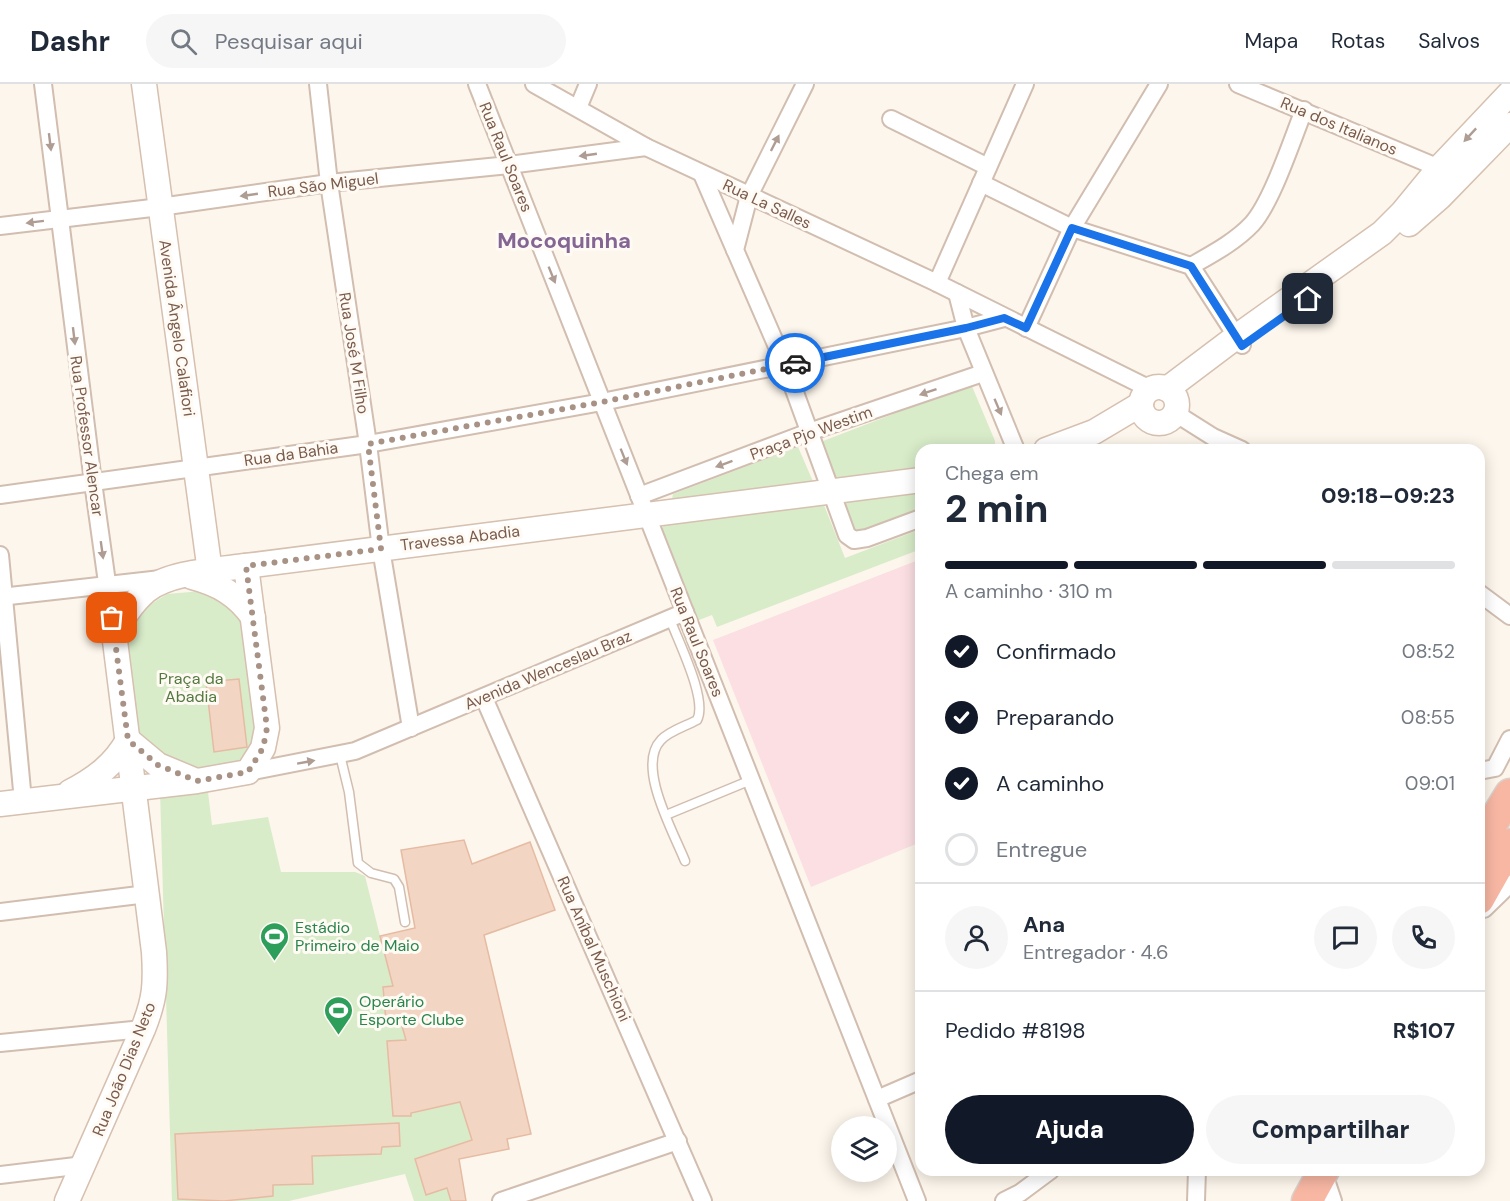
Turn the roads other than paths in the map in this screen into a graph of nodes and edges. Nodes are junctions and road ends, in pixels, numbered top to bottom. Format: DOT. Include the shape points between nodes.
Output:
graph roads {
  1 [pos="43,84"];
  2 [pos="144,84"];
  3 [pos="155,84"];
  4 [pos="318,84"];
  5 [pos="477,84"];
  6 [pos="534,84"];
  7 [pos="588,84"];
  8 [pos="805,84"];
  9 [pos="1025,84"];
  10 [pos="1159,84"];
  11 [pos="1239,84"];
  12 [pos="1510,93"];
  13 [pos="578,108"];
  14 [pos="1304,110"];
  15 [pos="891,119"];
  16 [pos="1510,125"];
  17 [pos="646,147"];
  18 [pos="509,165"];
  19 [pos="988,167"];
  20 [pos="702,174"];
  21 [pos="1447,175"];
  22 [pos="329,183"];
  23 [pos="981,183"];
  24 [pos="749,196"];
  25 [pos="166,206"];
  26 [pos="59,219"];
  27 [pos="0,226"];
  28 [pos="1072,228"];
  29 [pos="735,250"];
  30 [pos="1191,266"];
  31 [pos="937,283"];
  32 [pos="957,293"];
  33 [pos="1004,318"];
  34 [pos="966,328"];
  35 [pos="1026,328"];
  36 [pos="1239,341"];
  37 [pos="785,365"];
  38 [pos="984,373"];
  39 [pos="602,402"];
  40 [pos="1160,402"];
  41 [pos="809,432"];
  42 [pos="1214,443"];
  43 [pos="368,444"];
  44 [pos="1014,444"];
  45 [pos="1063,444"];
  46 [pos="1090,444"];
  47 [pos="202,467"];
  48 [pos="915,481"];
  49 [pos="93,482"];
  50 [pos="832,491"];
  51 [pos="0,495"];
  52 [pos="643,505"];
  53 [pos="915,520"];
  54 [pos="381,549"];
  55 [pos="0,555"];
  56 [pos="207,572"];
  57 [pos="107,585"];
  58 [pos="2,597"];
  59 [pos="1485,597"];
  60 [pos="677,616"];
  61 [pos="1510,616"];
  62 [pos="253,617"];
  63 [pos="114,633"];
  64 [pos="484,698"];
  65 [pos="411,728"];
  66 [pos="1510,739"];
  67 [pos="128,740"];
  68 [pos="340,755"];
  69 [pos="1487,770"];
  70 [pos="248,772"];
  71 [pos="751,780"];
  72 [pos="197,781"];
  73 [pos="134,788"];
  74 [pos="1510,794"];
  75 [pos="63,796"];
  76 [pos="12,803"];
  77 [pos="666,815"];
  78 [pos="1485,835"];
  79 [pos="1510,844"];
  80 [pos="685,861"];
  81 [pos="1510,884"];
  82 [pos="1485,888"];
  83 [pos="147,894"];
  84 [pos="1485,908"];
  85 [pos="0,912"];
  86 [pos="405,922"];
  87 [pos="143,1029"];
  88 [pos="0,1043"];
  89 [pos="915,1083"];
  90 [pos="877,1099"];
  91 [pos="678,1140"];
  92 [pos="84,1165"];
  93 [pos="0,1175"];
  94 [pos="1043,1176"];
  95 [pos="1197,1176"];
  96 [pos="1299,1176"];
  97 [pos="1320,1176"];
  98 [pos="1325,1176"];
  99 [pos="71,1200"];
  100 [pos="501,1201"];
  101 [pos="703,1201"];
  102 [pos="917,1201"];
  103 [pos="1004,1201"];
  104 [pos="1196,1201"];
  105 [pos="1286,1201"];
  106 [pos="1307,1201"];
  107 [pos="1333,1201"];
  1 -- 26 [label="street, Rua Professor Alencar, one-way"];
  2 -- 25 [label="street, Avenida Ângelo Calafiori"];
  3 -- 25 [label="street, Avenida Ângelo Calafiori"];
  4 -- 22 [label="street, Rua José M Filho"];
  5 -- 18 [label="street, Rua Raul Soares"];
  6 -- 13 [label="street, Rua La Salles"];
  7 -- 13 [label="street"];
  24 -- 8 [label="street, one-way"];
  9 -- 19 [label="street"];
  10 -- 28 [label="street"];
  11 -- 14 [label="street, Rua dos Italianos"];
  12 -- 21 [label="street, one-way"];
  13 -- 17 [label="street, Rua La Salles"];
  14 -- 21 [label="street, Rua dos Italianos"];
  14 -- 30 [label="street" via="1262,210 1251,225 1224,247"];
  15 -- 19 [label="street"];
  16 -- 21 [label="street"];
  17 -- 18 [label="street, Rua São Miguel, one-way"];
  17 -- 20 [label="street, Rua La Salles"];
  18 -- 22 [label="street, Rua São Miguel"];
  18 -- 39 [label="street, Rua Raul Soares, one-way"];
  19 -- 23 [label="street"];
  20 -- 24 [label="street, Rua La Salles"];
  20 -- 29 [label="street"];
  21 -- 36 [label="street" via="1382,233"];
  22 -- 25 [label="street, Rua São Miguel, one-way"];
  22 -- 43 [label="street, Rua José M Filho"];
  23 -- 28 [label="street"];
  23 -- 31 [label="street"];
  24 -- 29 [label="street"];
  24 -- 31 [label="street, Rua La Salles"];
  25 -- 26 [label="street, Rua São Miguel"];
  25 -- 47 [label="street, Avenida Ângelo Calafiori"];
  26 -- 27 [label="street, Rua São Miguel, one-way"];
  26 -- 49 [label="street, Rua Professor Alencar, one-way"];
  28 -- 30 [label="street"];
  28 -- 35 [label="street"];
  29 -- 37 [label="street"];
  30 -- 36 [label="street"];
  31 -- 32 [label="street, Rua La Salles"];
  32 -- 33 [label="street, Rua La Salles"];
  32 -- 34 [label="street"];
  33 -- 34 [label="street, Rua da Bahia"];
  33 -- 35 [label="street, Rua La Salles"];
  34 -- 37 [label="street, Rua da Bahia"];
  34 -- 38 [label="street"];
  35 -- 40 [label="street, Rua La Salles"];
  36 -- 40 [label="street"];
  37 -- 39 [label="street, Rua da Bahia"];
  37 -- 41 [label="street"];
  38 -- 41 [label="street, Praça Pjo Westim, one-way"];
  38 -- 44 [label="street, one-way"];
  39 -- 43 [label="street, Rua da Bahia"];
  39 -- 52 [label="street, Rua Raul Soares, one-way"];
  40 -- 42 [label="street, Rua La Salles"];
  40 -- 45 [label="street"];
  40 -- 46 [label="street"];
  41 -- 50 [label="street"];
  41 -- 52 [label="street, Praça Pjo Westim, one-way"];
  43 -- 47 [label="street, Rua da Bahia"];
  43 -- 54 [label="street, Rua José M Filho"];
  47 -- 49 [label="street, Rua da Bahia"];
  47 -- 56 [label="street, Avenida Ângelo Calafiori"];
  48 -- 50 [label="street, Travessa Abadia"];
  49 -- 51 [label="street, Rua da Bahia"];
  49 -- 57 [label="street, Rua Professor Alencar, one-way"];
  50 -- 52 [label="street, Travessa Abadia"];
  50 -- 53 [label="street" via="847,535 854,540"];
  52 -- 54 [label="street, Travessa Abadia"];
  52 -- 60 [label="street, Rua Raul Soares"];
  54 -- 56 [label="street, Travessa Abadia"];
  54 -- 65 [label="street, Rua José M Filho"];
  55 -- 58 [label="street"];
  56 -- 57 [label="street, Travessa Abadia"];
  56 -- 62 [label="street"];
  56 -- 62 [label="street" via="243,603"];
  56 -- 63 [label="street" via="147,590"];
  57 -- 58 [label="street, Travessa Abadia"];
  57 -- 63 [label="street, Rua Professor Alencar"];
  58 -- 76 [label="street"];
  59 -- 61 [label="street"];
  60 -- 64 [label="street, Avenida Wenceslau Braz"];
  60 -- 71 [label="street, Rua Raul Soares"];
  60 -- 77 [label="lane" via="700,712 698,720 663,737 654,748 652,772"];
  62 -- 70 [label="street" via="267,728 263,748"];
  63 -- 67 [label="street, Rua Professor Alencar"];
  64 -- 65 [label="street, Avenida Wenceslau Braz"];
  64 -- 91 [label="street, Rua Aníbal Muschioni"];
  65 -- 68 [label="street, Avenida Wenceslau Braz"];
  66 -- 69 [label="street"];
  67 -- 72 [label="street" via="158,765"];
  67 -- 73 [label="street, Rua Professor Alencar"];
  67 -- 75 [label="street" via="105,771"];
  70 -- 68 [label="street, Avenida Wenceslau Braz, one-way"];
  68 -- 86 [label="lane" via="358,863 371,873 393,879 399,887"];
  70 -- 72 [label="street"];
  71 -- 77 [label="lane"];
  71 -- 90 [label="street, Rua Raul Soares"];
  72 -- 73 [label="street"];
  73 -- 75 [label="street"];
  73 -- 83 [label="street, Rua João Dias Neto"];
  74 -- 78 [label="highway"];
  75 -- 76 [label="street"];
  77 -- 80 [label="lane"];
  79 -- 82 [label="highway"];
  81 -- 84 [label="street"];
  83 -- 85 [label="street"];
  83 -- 87 [label="street, Rua João Dias Neto" via="155,990"];
  87 -- 88 [label="street"];
  87 -- 92 [label="street, Rua João Dias Neto"];
  89 -- 90 [label="street"];
  90 -- 102 [label="street, Rua Raul Soares"];
  91 -- 100 [label="street"];
  91 -- 101 [label="street, Rua Aníbal Muschioni"];
  92 -- 93 [label="street"];
  92 -- 99 [label="street, Rua João Dias Neto"];
  94 -- 103 [label="street"];
  95 -- 104 [label="street"];
  96 -- 105 [label="highway"];
  97 -- 106 [label="highway"];
  98 -- 107 [label="street"];
}
